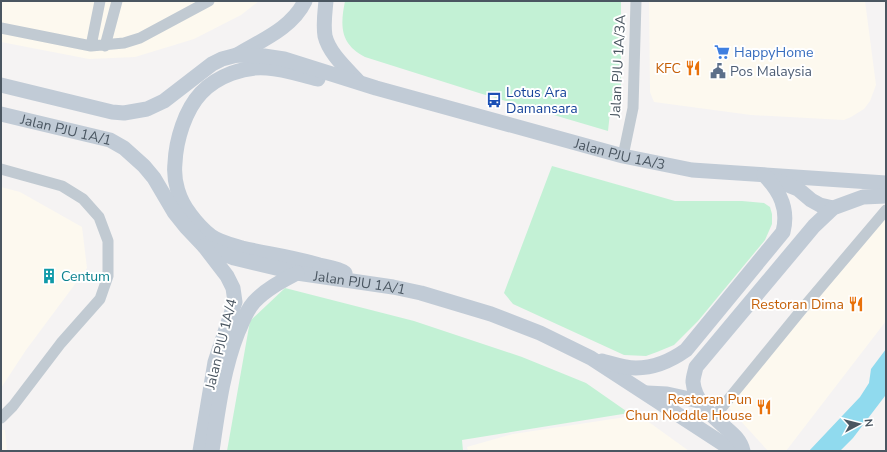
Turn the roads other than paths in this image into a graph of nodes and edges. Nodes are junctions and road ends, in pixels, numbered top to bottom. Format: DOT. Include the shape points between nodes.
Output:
graph roads {
  1 [pos="100,1"];
  2 [pos="117,1"];
  3 [pos="209,1"];
  4 [pos="305,1"];
  5 [pos="326,1"];
  6 [pos="636,1"];
  7 [pos="1,28"];
  8 [pos="91,46"];
  9 [pos="105,46"];
  10 [pos="237,55"];
  11 [pos="360,83"];
  12 [pos="1,84"];
  13 [pos="376,88"];
  14 [pos="1,114"];
  15 [pos="623,156"];
  16 [pos="1,169"];
  17 [pos="764,176"];
  18 [pos="886,183"];
  19 [pos="886,196"];
  20 [pos="833,208"];
  21 [pos="886,210"];
  22 [pos="204,246"];
  23 [pos="297,273"];
  24 [pos="355,281"];
  25 [pos="227,346"];
  26 [pos="591,358"];
  27 [pos="644,393"];
  28 [pos="699,401"];
  29 [pos="714,417"];
  30 [pos="1,418"];
  31 [pos="200,451"];
  32 [pos="212,451"];
  33 [pos="734,451"];
  34 [pos="743,451"];
  1 -- 8 [label="street"];
  2 -- 9 [label="street"];
  3 -- 9 [label="street" via="140,38"];
  4 -- 10 [label="main road" via="284,27"];
  5 -- 11 [label="main road" via="325,37 341,63"];
  6 -- 15 [label="street, Jalan PJU 1A/3A" via="633,108"];
  7 -- 8 [label="street"];
  8 -- 9 [label="street"];
  10 -- 11 [label="main road, Jalan PJU 1A/1" via="284,59"];
  10 -- 12 [label="main road, Jalan PJU 1A/1" via="212,64 164,101 138,112 112,112"];
  11 -- 13 [label="main road, Jalan PJU 1A/3"];
  13 -- 15 [label="main road, Jalan PJU 1A/3"];
  13 -- 24 [label="main road" via="364,90 266,67 240,71 227,75 201,93 191,107 176,146 174,169 183,206 212,237 230,244 343,272"];
  14 -- 22 [label="main road, Jalan PJU 1A/1" via="110,140 124,148 154,178 174,212"];
  15 -- 17 [label="main road, Jalan PJU 1A/3" via="692,170"];
  16 -- 30 [label="street" via="62,186 83,198 99,217 108,241 108,276 100,299"];
  17 -- 18 [label="main road, Jalan PJU 1A/3"];
  17 -- 20 [label="main road" via="798,188 811,200"];
  17 -- 26 [label="main road" via="779,193 784,206 786,223 783,232 686,350 659,364 638,368 628,368"];
  19 -- 20 [label="main road" via="863,198"];
  20 -- 28 [label="main road" via="814,226 696,367 693,381"];
  21 -- 29 [label="street"];
  22 -- 23 [label="main road, Jalan PJU 1A/1" via="234,258"];
  22 -- 25 [label="main road, Jalan PJU 1A/4" via="227,276 235,295"];
  23 -- 24 [label="main road, Jalan PJU 1A/1"];
  23 -- 25 [label="main road, Jalan PJU 1A/4" via="268,289 254,301"];
  24 -- 26 [label="main road, Jalan PJU 1A/1" via="421,293 492,314 540,333"];
  25 -- 31 [label="main road, Jalan PJU 1A/4" via="214,362"];
  25 -- 32 [label="main road, Jalan PJU 1A/4"];
  26 -- 27 [label="main road, Jalan PJU 1A/1"];
  27 -- 28 [label="main road" via="667,394"];
  27 -- 33 [label="main road, Jalan PJU 1A/1"];
  28 -- 29 [label="main road"];
  29 -- 34 [label="main road" via="736,436"];
}
